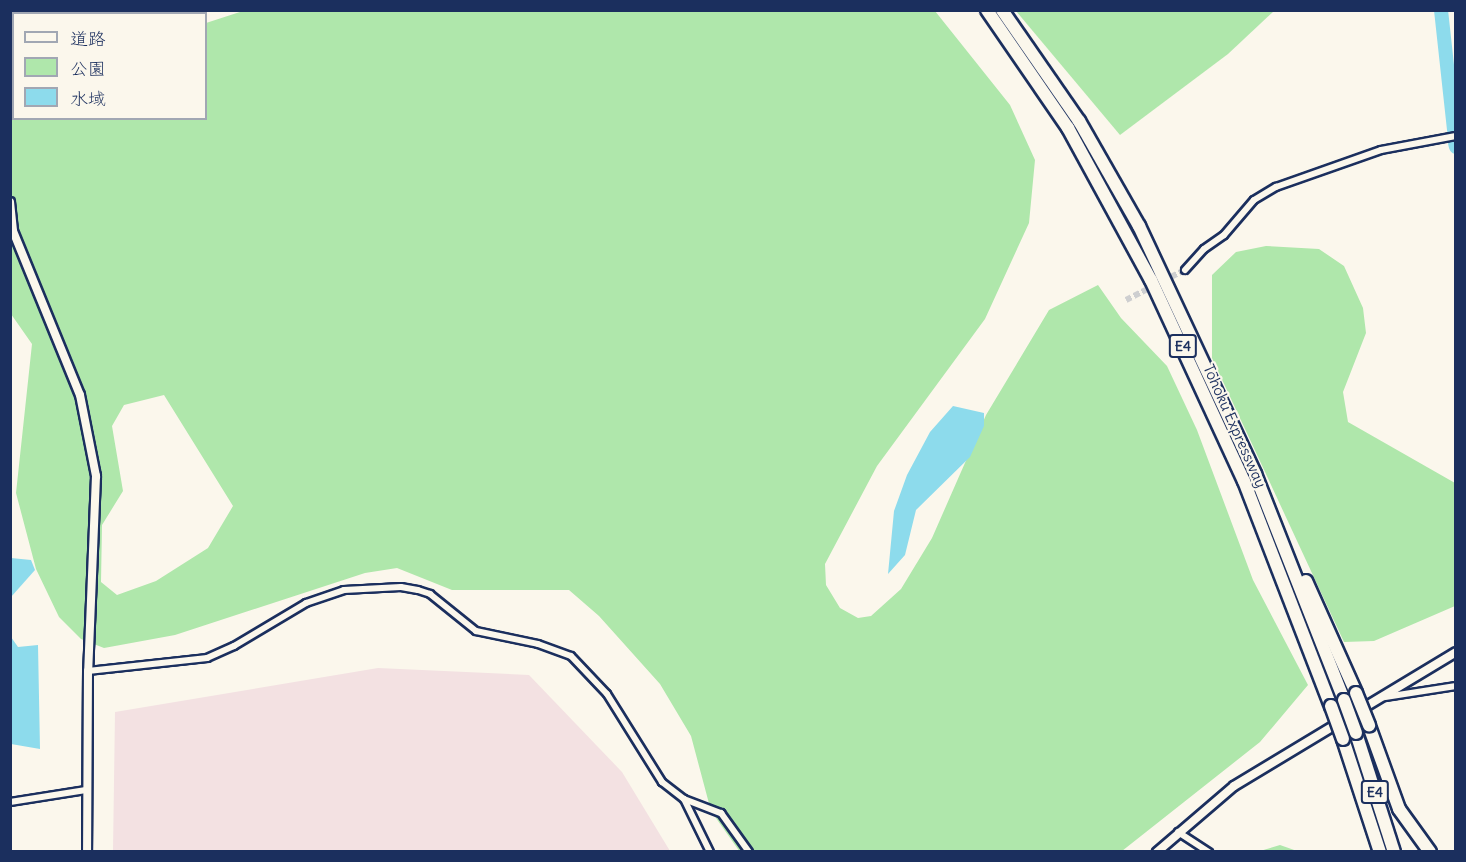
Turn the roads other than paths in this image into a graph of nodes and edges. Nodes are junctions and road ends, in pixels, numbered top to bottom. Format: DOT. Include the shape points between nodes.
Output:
graph roads {
  1 [pos="987,10"];
  2 [pos="1002,10"];
  3 [pos="1455,136"];
  4 [pos="10,202"];
  5 [pos="1185,270"];
  6 [pos="1255,474"];
  7 [pos="1455,652"];
  8 [pos="88,671"];
  9 [pos="1455,686"];
  10 [pos="1384,697"];
  11 [pos="86,790"];
  12 [pos="1362,795"];
  13 [pos="684,799"];
  14 [pos="10,802"];
  15 [pos="1177,832"];
  16 [pos="87,852"];
  17 [pos="710,852"];
  18 [pos="749,852"];
  19 [pos="1157,852"];
  20 [pos="1209,852"];
  21 [pos="1374,852"];
  22 [pos="1380,852"];
  23 [pos="1394,852"];
  24 [pos="1430,852"];
  1 -- 12 [label="highway, Tohoku Expressway / E4, bridge" via="1074,137 1151,280 1244,481"];
  2 -- 6 [label="highway, Tohoku Expressway / E4" via="1073,111 1139,226"];
  3 -- 5 [label="street" via="1381,150 1276,187 1254,200 1224,235"];
  4 -- 8 [label="street" via="13,231 80,395 91,440 96,476 95,571"];
  6 -- 23 [label="highway, Tohoku Expressway / E4, bridge" via="1344,700"];
  6 -- 24 [label="highway, bridge" via="1356,693 1399,809"];
  7 -- 10 [label="street"];
  8 -- 11 [label="street"];
  8 -- 13 [label="street" via="207,658 306,603 344,590 401,586 430,594 476,631 538,644 571,656 607,694 662,782"];
  9 -- 10 [label="street"];
  10 -- 15 [label="street" via="1277,758"];
  11 -- 14 [label="street"];
  11 -- 16 [label="street"];
  12 -- 21 [label="highway"];
  12 -- 22 [label="highway, Tohoku Expressway / E4"];
  13 -- 17 [label="street"];
  13 -- 18 [label="street" via="721,813"];
  15 -- 19 [label="street"];
  15 -- 20 [label="street"];
}
